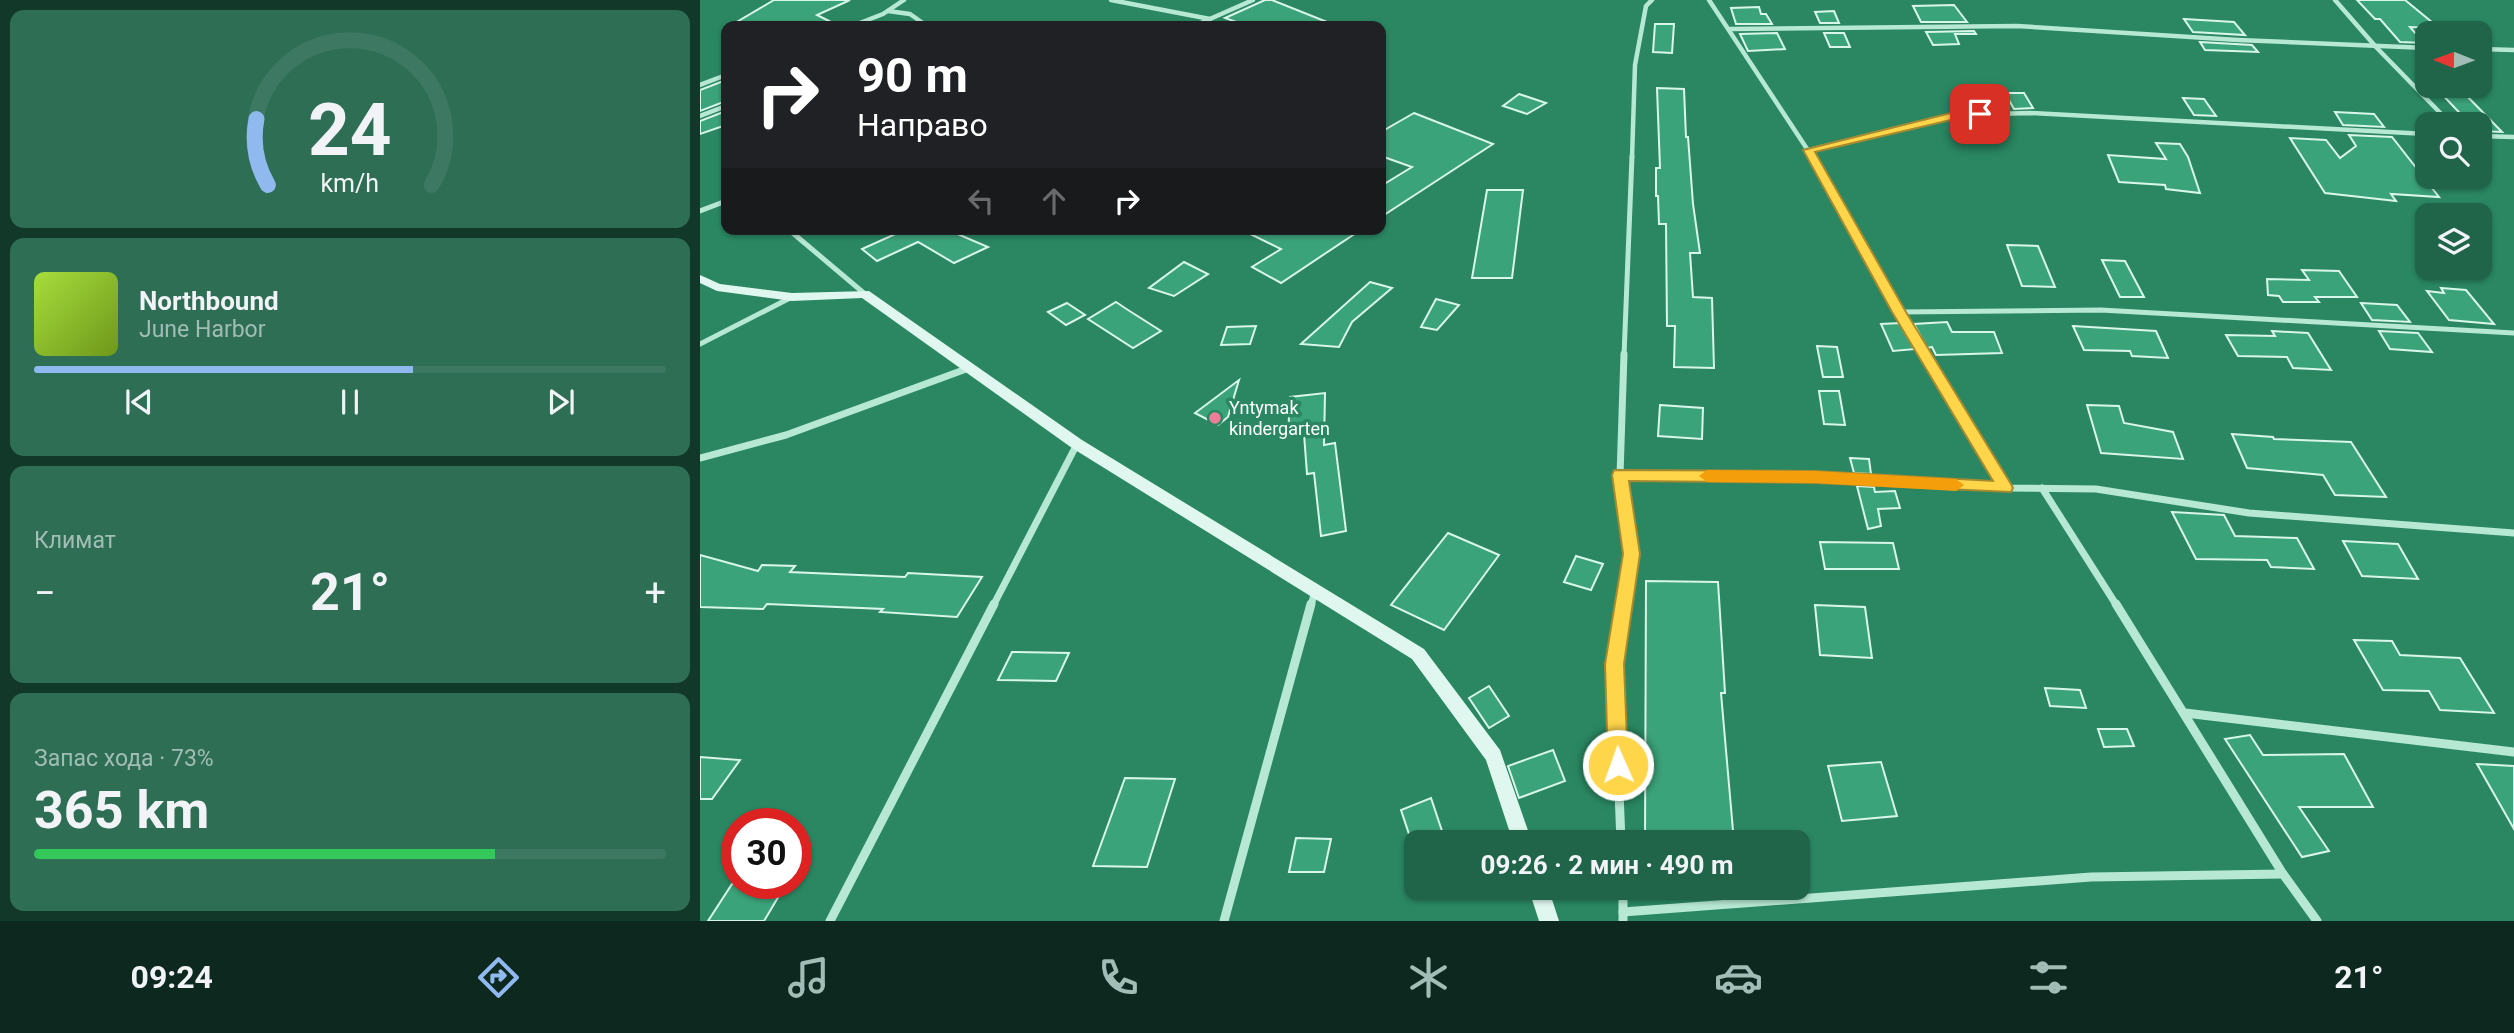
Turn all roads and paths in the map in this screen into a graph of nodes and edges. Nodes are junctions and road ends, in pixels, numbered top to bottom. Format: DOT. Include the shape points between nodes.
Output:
graph roads {
  1 [pos="904,0"];
  2 [pos="1111,0"];
  3 [pos="1253,0"];
  4 [pos="1652,0"];
  5 [pos="1709,0"];
  6 [pos="2335,0"];
  7 [pos="888,11"];
  8 [pos="1210,19"];
  9 [pos="864,21"];
  10 [pos="924,21"];
  11 [pos="1205,21"];
  12 [pos="1730,29"];
  13 [pos="2376,47"];
  14 [pos="2415,48"];
  15 [pos="2492,49"];
  16 [pos="2514,50"];
  17 [pos="721,77"];
  18 [pos="700,85"];
  19 [pos="721,108"];
  20 [pos="2439,112"];
  21 [pos="700,116"];
  22 [pos="2415,133"];
  23 [pos="2492,136"];
  24 [pos="2514,137"];
  25 [pos="1809,150"];
  26 [pos="721,203"];
  27 [pos="700,211"];
  28 [pos="795,235"];
  29 [pos="700,279"];
  30 [pos="865,294"];
  31 [pos="792,297"];
  32 [pos="1899,312"];
  33 [pos="2514,333"];
  34 [pos="700,344"];
  35 [pos="969,368"];
  36 [pos="1077,444"];
  37 [pos="700,458"];
  38 [pos="1620,475"];
  39 [pos="2005,488"];
  40 [pos="2042,488"];
  41 [pos="2514,533"];
  42 [pos="1315,589"];
  43 [pos="2185,713"];
  44 [pos="2514,752"];
  45 [pos="1519,830"];
  46 [pos="1621,830"];
  47 [pos="2283,874"];
  48 [pos="1542,900"];
  49 [pos="1623,917"];
  50 [pos="830,921"];
  51 [pos="1224,921"];
  52 [pos="1549,921"];
  53 [pos="2317,921"];
  1 -- 7 [label="street"];
  2 -- 8 [label="street"];
  3 -- 8 [label="street"];
  4 -- 38 [label="street" via="1646,6 1634,65"];
  5 -- 12 [label="street"];
  6 -- 13 [label="street"];
  7 -- 9 [label="street"];
  7 -- 10 [label="street"];
  8 -- 11 [label="street"];
  12 -- 13 [label="street" via="2017,26"];
  12 -- 25 [label="street"];
  13 -- 14 [label="street"];
  13 -- 20 [label="street"];
  15 -- 16 [label="street"];
  17 -- 18 [label="street"];
  19 -- 21 [label="street"];
  22 -- 25 [label="street" via="2030,113 1955,115"];
  23 -- 24 [label="street"];
  25 -- 32 [label="street"];
  26 -- 27 [label="street"];
  28 -- 30 [label="street"];
  29 -- 31 [label="street" via="717,287"];
  30 -- 31 [label="street"];
  30 -- 35 [label="street"];
  31 -- 34 [label="street"];
  32 -- 33 [label="street" via="2101,310"];
  32 -- 39 [label="street"];
  35 -- 36 [label="street"];
  35 -- 37 [label="street" via="786,435"];
  36 -- 42 [label="street"];
  36 -- 50 [label="street"];
  38 -- 39 [label="street" via="1815,477"];
  38 -- 46 [label="street" via="1632,554 1615,664"];
  39 -- 40 [label="street"];
  40 -- 41 [label="street" via="2095,489 2249,513"];
  40 -- 43 [label="street"];
  42 -- 45 [label="street" via="1418,654 1494,756"];
  42 -- 51 [label="street"];
  43 -- 44 [label="street"];
  43 -- 47 [label="street"];
  47 -- 49 [label="street" via="2091,877"];
  47 -- 53 [label="street"];
  48 -- 52 [label="street"];
}
